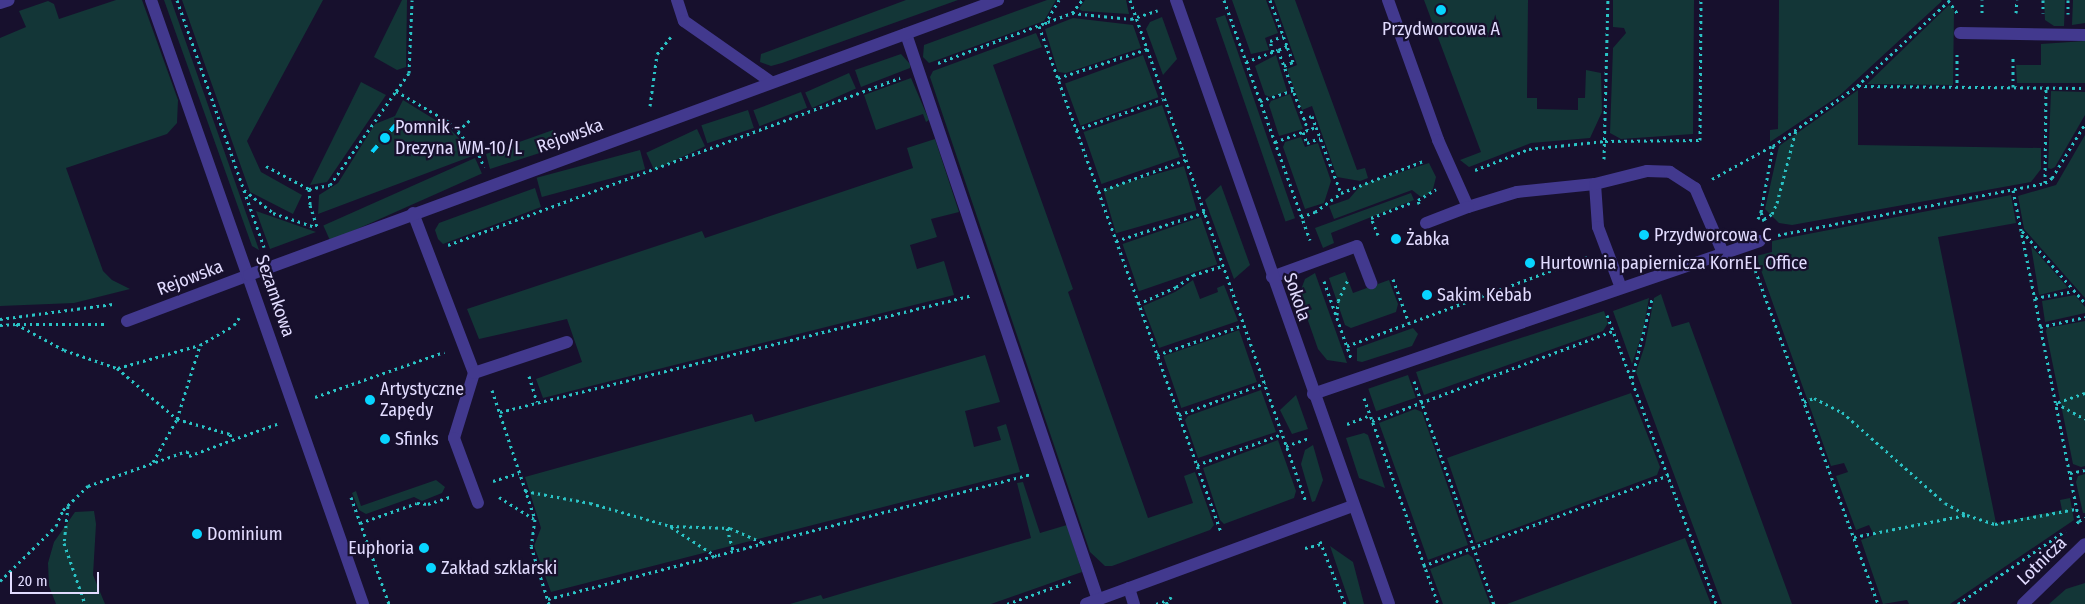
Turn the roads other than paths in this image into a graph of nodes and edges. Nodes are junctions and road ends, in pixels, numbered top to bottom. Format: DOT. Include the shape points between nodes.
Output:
graph roads {
  1 [pos="9,0"];
  2 [pos="151,0"];
  3 [pos="677,0"];
  4 [pos="998,0"];
  5 [pos="1388,0"];
  6 [pos="1176,2"];
  7 [pos="0,3"];
  8 [pos="1960,33"];
  9 [pos="906,34"];
  10 [pos="2085,35"];
  11 [pos="771,82"];
  12 [pos="1595,184"];
  13 [pos="1468,207"];
  14 [pos="413,213"];
  15 [pos="1426,222"];
  16 [pos="1764,239"];
  17 [pos="1723,253"];
  18 [pos="248,275"];
  19 [pos="1272,277"];
  20 [pos="1371,283"];
  21 [pos="1622,288"];
  22 [pos="127,321"];
  23 [pos="567,342"];
  24 [pos="479,372"];
  25 [pos="1313,394"];
  26 [pos="478,503"];
  27 [pos="1352,506"];
  28 [pos="2085,544"];
  29 [pos="1129,588"];
  30 [pos="1092,602"];
  31 [pos="363,604"];
  32 [pos="1134,604"];
  33 [pos="1388,604"];
  34 [pos="2022,604"];
  1 -- 7 [label="street"];
  2 -- 18 [label="street, Sezamkowa"];
  3 -- 11 [label="street" via="684,21"];
  4 -- 9 [label="street, Rejowska"];
  5 -- 13 [label="street" via="1438,140"];
  6 -- 19 [label="street, Sokola"];
  8 -- 10 [label="street"];
  9 -- 11 [label="street, Rejowska"];
  9 -- 30 [label="street" via="1090,574"];
  11 -- 14 [label="street, Rejowska"];
  12 -- 13 [label="street" via="1517,192"];
  12 -- 17 [label="street" via="1670,172 1695,188"];
  12 -- 21 [label="street" via="1598,228"];
  13 -- 15 [label="street"];
  14 -- 18 [label="street, Rejowska"];
  14 -- 24 [label="street" via="462,342"];
  16 -- 17 [label="street"];
  17 -- 21 [label="street"];
  18 -- 22 [label="street, Rejowska"];
  18 -- 31 [label="street, Sezamkowa"];
  19 -- 20 [label="street" via="1357,246"];
  19 -- 25 [label="street, Sokola"];
  21 -- 25 [label="street"];
  23 -- 24 [label="street"];
  24 -- 26 [label="street" via="454,438"];
  25 -- 27 [label="street, Sokola"];
  27 -- 29 [label="street"];
  27 -- 33 [label="street, Sokola"];
  28 -- 34 [label="street, Lotnicza"];
  29 -- 30 [label="street"];
  29 -- 32 [label="street"];
}
